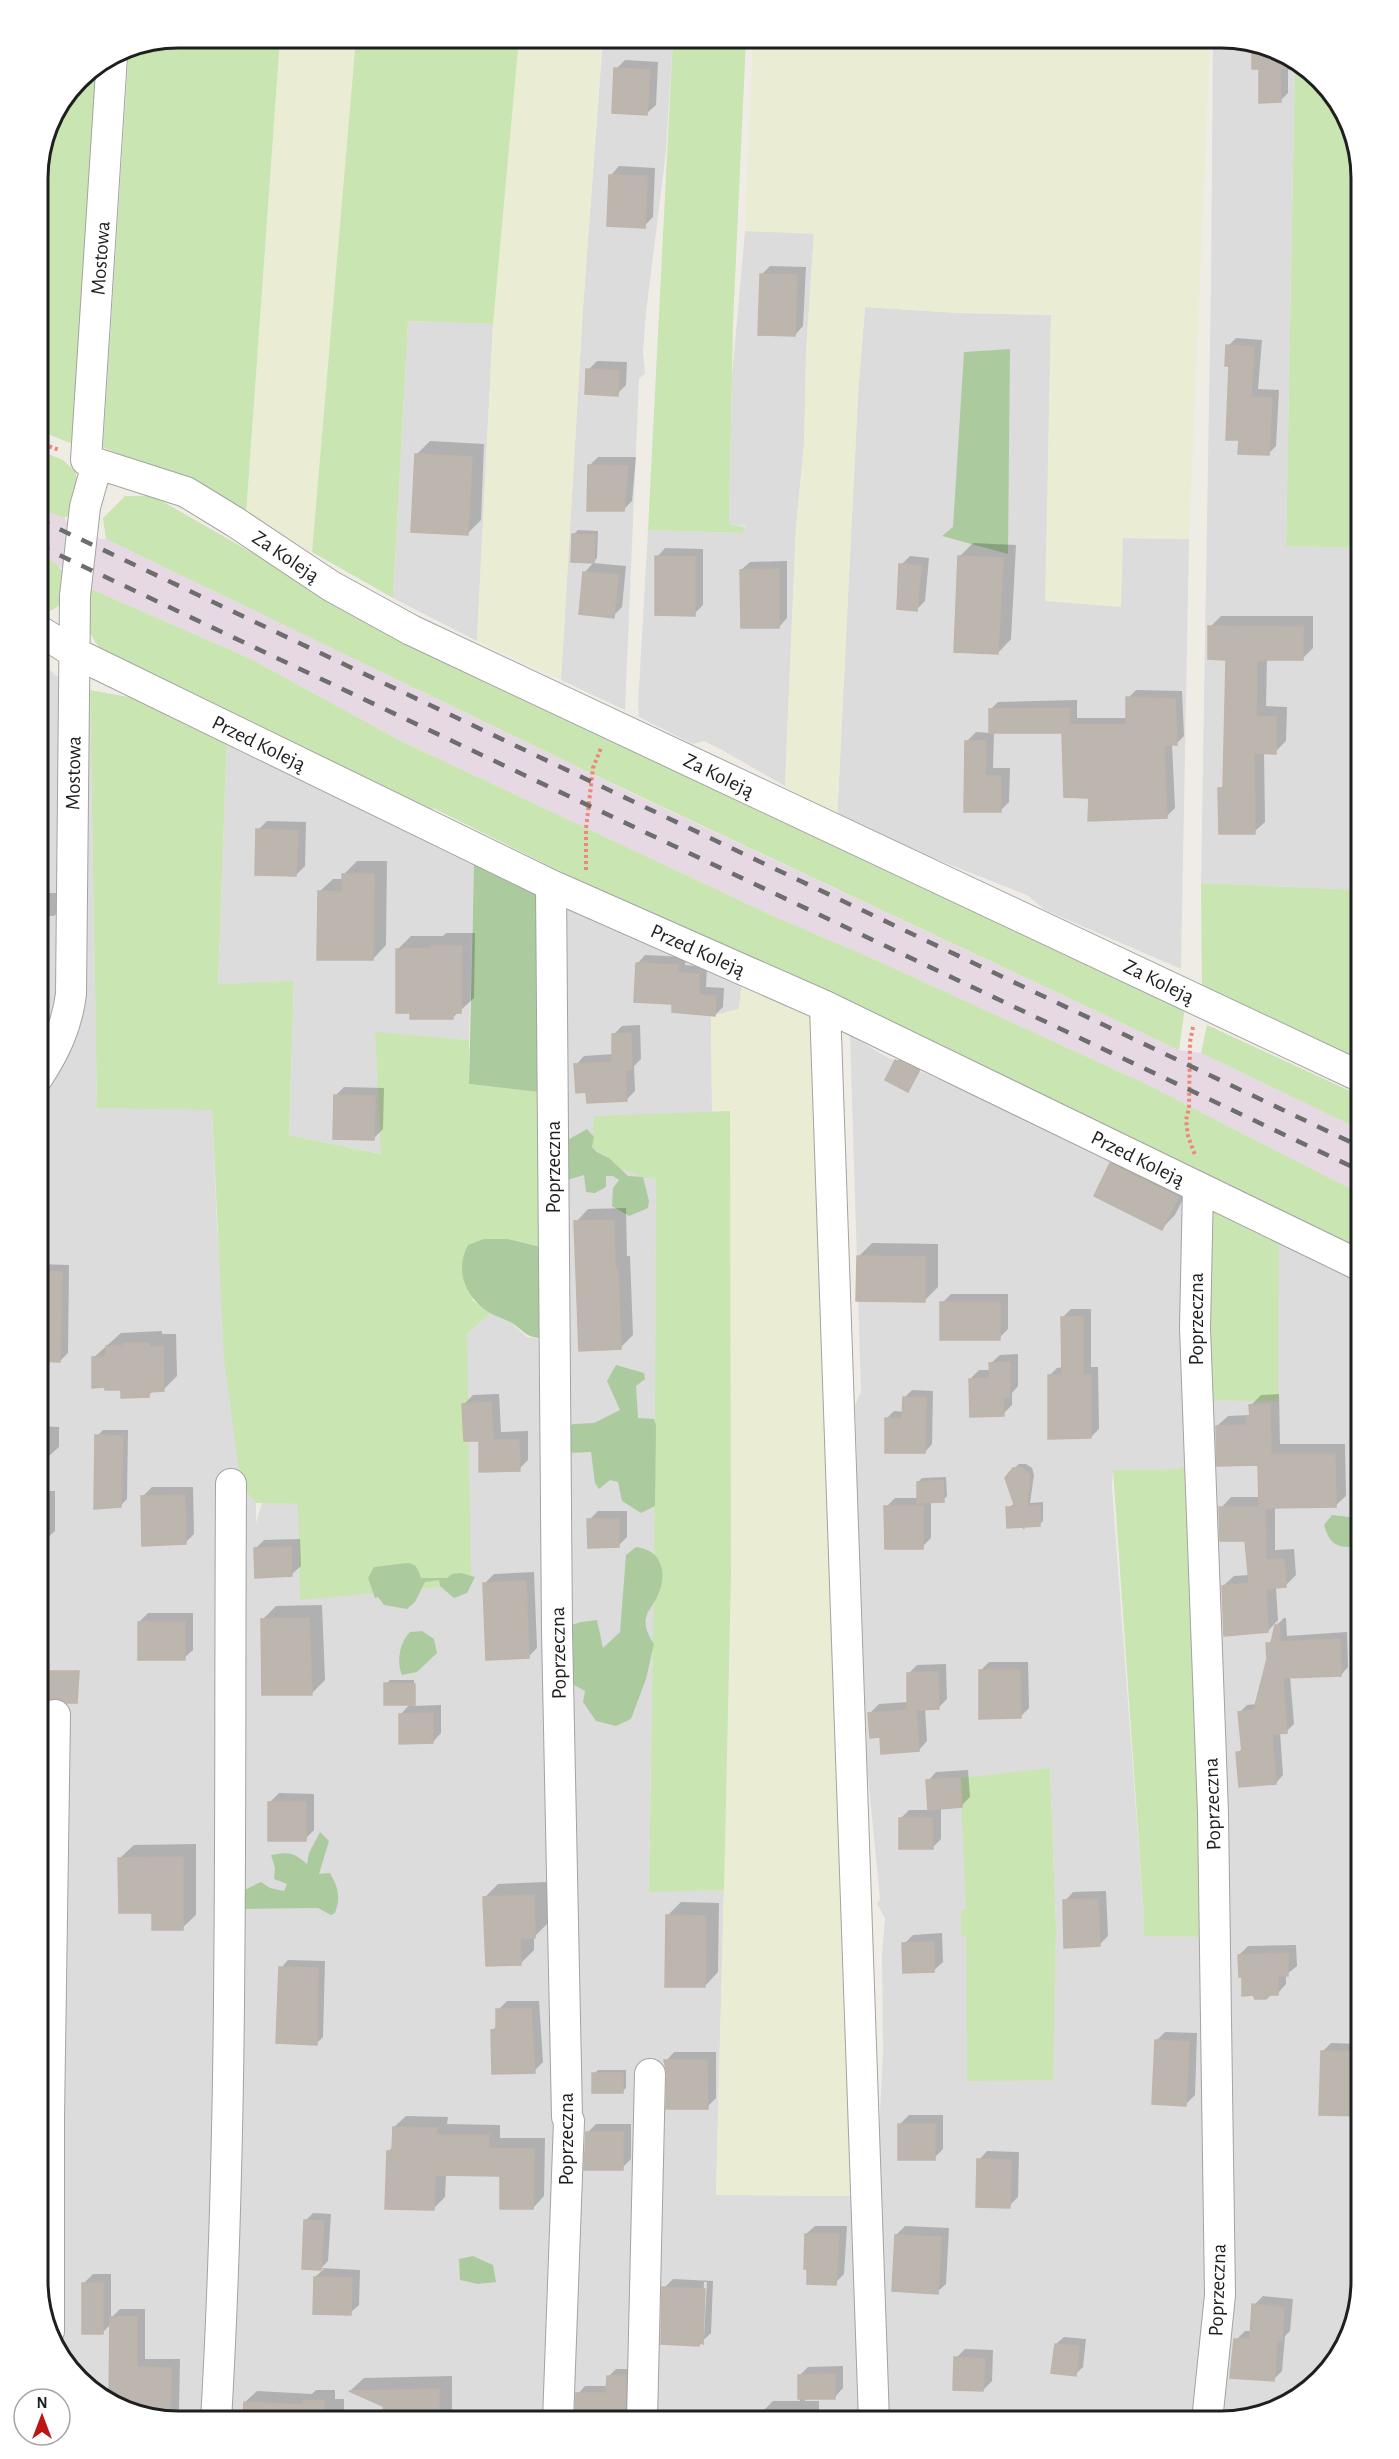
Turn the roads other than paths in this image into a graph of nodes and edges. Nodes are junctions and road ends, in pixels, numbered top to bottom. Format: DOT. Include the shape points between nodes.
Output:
graph roads {
  1 [pos="112,66"];
  2 [pos="92,462"];
  3 [pos="48,636"];
  4 [pos="75,653"];
  5 [pos="563,890"];
  6 [pos="825,1006"];
  7 [pos="48,1059"];
  8 [pos="1351,1072"];
  9 [pos="1199,1187"];
  10 [pos="1351,1261"];
  11 [pos="231,1484"];
  12 [pos="56,1715"];
  13 [pos="650,2074"];
  14 [pos="49,2295"];
  15 [pos="217,2411"];
  16 [pos="558,2411"];
  17 [pos="642,2411"];
  18 [pos="874,2411"];
  19 [pos="1208,2411"];
  1 -- 2 [label="street, Mostowa"];
  2 -- 4 [label="street, Mostowa" via="75,596"];
  2 -- 8 [label="street, Za Koleją" via="186,492 331,586 411,630"];
  3 -- 4 [label="street, Przed Koleją"];
  4 -- 5 [label="street, Przed Koleją"];
  4 -- 7 [label="street, Mostowa" via="71,994 61,1036"];
  5 -- 6 [label="street, Przed Koleją"];
  5 -- 16 [label="street, Poprzeczna" via="557,1630 569,2121"];
  6 -- 9 [label="street, Przed Koleją"];
  6 -- 18 [label="street"];
  9 -- 10 [label="street, Przed Koleją"];
  9 -- 19 [label="street, Poprzeczna" via="1195,1328 1213,1814 1220,2295"];
  11 -- 15 [label="street" via="228,2020 223,2298"];
  12 -- 14 [label="street"];
  13 -- 17 [label="street"];
}
